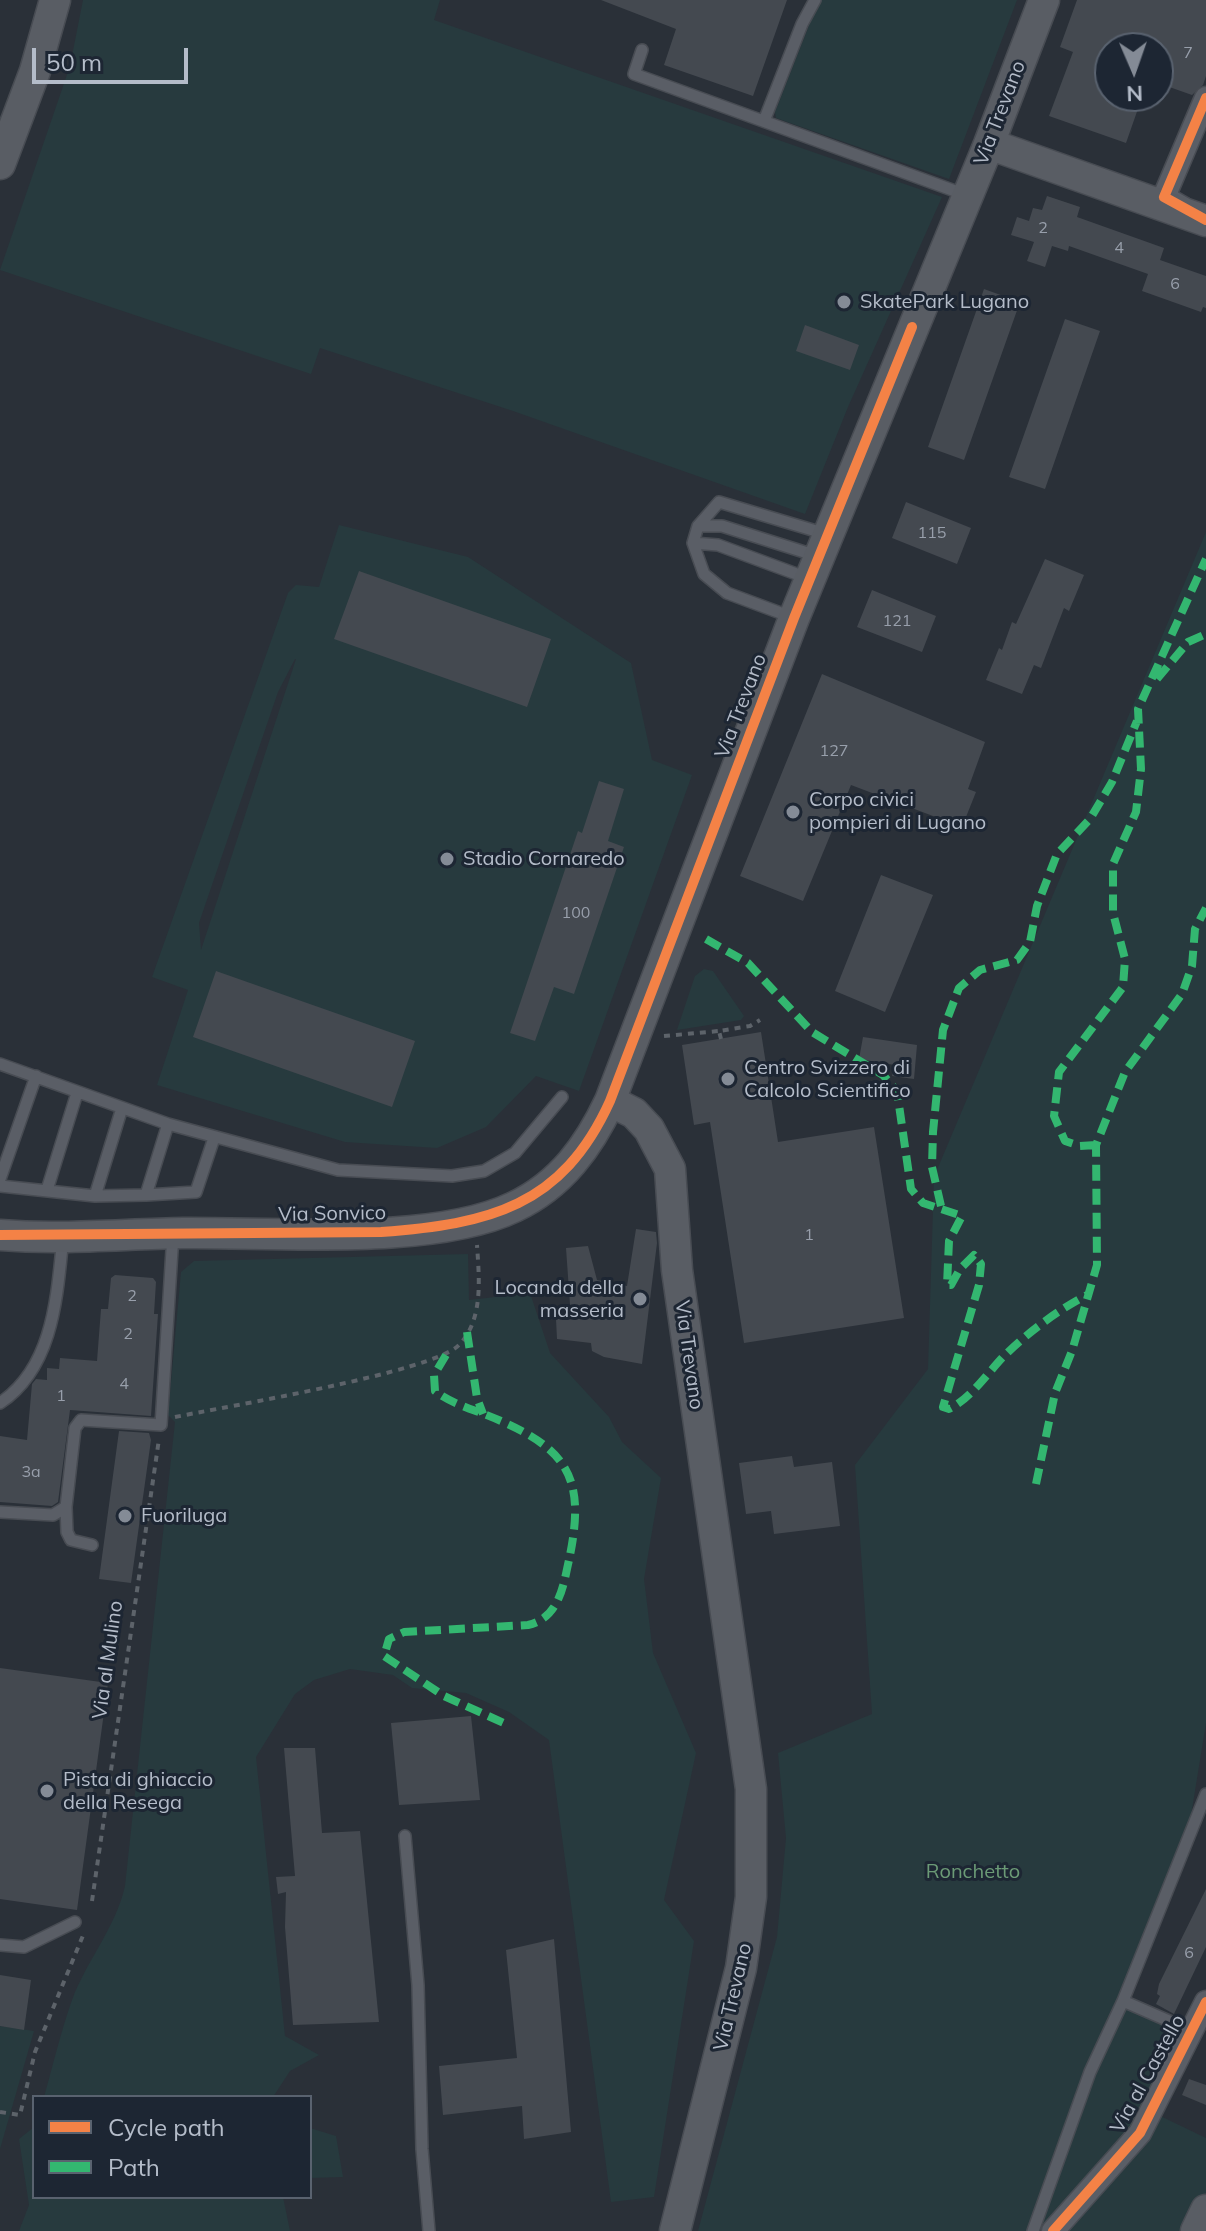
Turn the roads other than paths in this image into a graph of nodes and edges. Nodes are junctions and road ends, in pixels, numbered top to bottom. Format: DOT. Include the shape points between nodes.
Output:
graph roads {
  1 [pos="55,0"];
  2 [pos="815,0"];
  3 [pos="1044,0"];
  4 [pos="642,50"];
  5 [pos="1206,98"];
  6 [pos="764,121"];
  7 [pos="989,144"];
  8 [pos="0,164"];
  9 [pos="967,195"];
  10 [pos="1206,220"];
  11 [pos="698,526"];
  12 [pos="693,543"];
  13 [pos="819,557"];
  14 [pos="794,618"];
  15 [pos="0,1064"];
  16 [pos="36,1076"];
  17 [pos="77,1093"];
  18 [pos="562,1097"];
  19 [pos="610,1101"];
  20 [pos="122,1108"];
  21 [pos="168,1124"];
  22 [pos="214,1138"];
  23 [pos="0,1179"];
  24 [pos="0,1186"];
  25 [pos="47,1190"];
  26 [pos="146,1195"];
  27 [pos="95,1196"];
  28 [pos="173,1233"];
  29 [pos="0,1235"];
  30 [pos="63,1237"];
  31 [pos="0,1403"];
  32 [pos="66,1507"];
  33 [pos="0,1512"];
  34 [pos="92,1545"];
  35 [pos="1206,1794"];
  36 [pos="405,1836"];
  37 [pos="81,1922"];
  38 [pos="0,1945"];
  39 [pos="1123,2001"];
  40 [pos="1206,2002"];
  41 [pos="1193,2032"];
  42 [pos="1206,2210"];
  43 [pos="429,2231"];
  44 [pos="675,2231"];
  45 [pos="1033,2231"];
  46 [pos="1053,2231"];
  47 [pos="1196,2231"];
  1 -- 8 [label="main road"];
  2 -- 6 [label="lane"];
  3 -- 7 [label="main road, Via Trevano"];
  4 -- 6 [label="lane" via="634,74"];
  5 -- 10 [label="street" via="1164,197"];
  6 -- 9 [label="lane"];
  7 -- 9 [label="main road, Via Trevano"];
  7 -- 10 [label="main road"];
  9 -- 13 [label="main road, Via Trevano"];
  11 -- 12 [label="lane"];
  11 -- 13 [label="lane" via="722,526"];
  11 -- 13 [label="lane" via="719,502"];
  12 -- 13 [label="lane"];
  12 -- 14 [label="lane" via="704,574 727,593"];
  13 -- 14 [label="main road, Via Trevano"];
  14 -- 19 [label="main road, Via Trevano"];
  15 -- 16 [label="lane"];
  16 -- 17 [label="lane"];
  16 -- 23 [label="lane"];
  17 -- 20 [label="lane"];
  17 -- 25 [label="lane"];
  18 -- 22 [label="lane" via="515,1153 484,1171 452,1176 338,1170"];
  19 -- 28 [label="main road, Via Sonvico" via="579,1156 558,1178 514,1207 474,1221 381,1232"];
  19 -- 44 [label="main road, Via Trevano" via="634,1113 649,1129 673,1179 677,1270 751,1789 751,1897 741,1968"];
  20 -- 21 [label="lane"];
  20 -- 27 [label="lane"];
  21 -- 22 [label="lane"];
  21 -- 26 [label="lane"];
  22 -- 26 [label="lane" via="196,1192"];
  24 -- 25 [label="lane"];
  25 -- 27 [label="lane"];
  26 -- 27 [label="lane"];
  28 -- 30 [label="main road, Via Sonvico"];
  28 -- 32 [label="lane" via="161,1422 81,1420 75,1428"];
  29 -- 30 [label="main road, Via Sonvico"];
  30 -- 31 [label="lane" via="54,1313 43,1349 27,1376"];
  32 -- 33 [label="lane" via="53,1515"];
  32 -- 34 [label="lane" via="71,1540"];
  35 -- 39 [label="lane"];
  36 -- 43 [label="lane"];
  37 -- 38 [label="lane" via="24,1947"];
  39 -- 41 [label="lane"];
  39 -- 45 [label="lane" via="1090,2072"];
  40 -- 41 [label="street, Via al Castello"];
  41 -- 46 [label="street, Via al Castello" via="1140,2133"];
  42 -- 47 [label="main road"];
}
